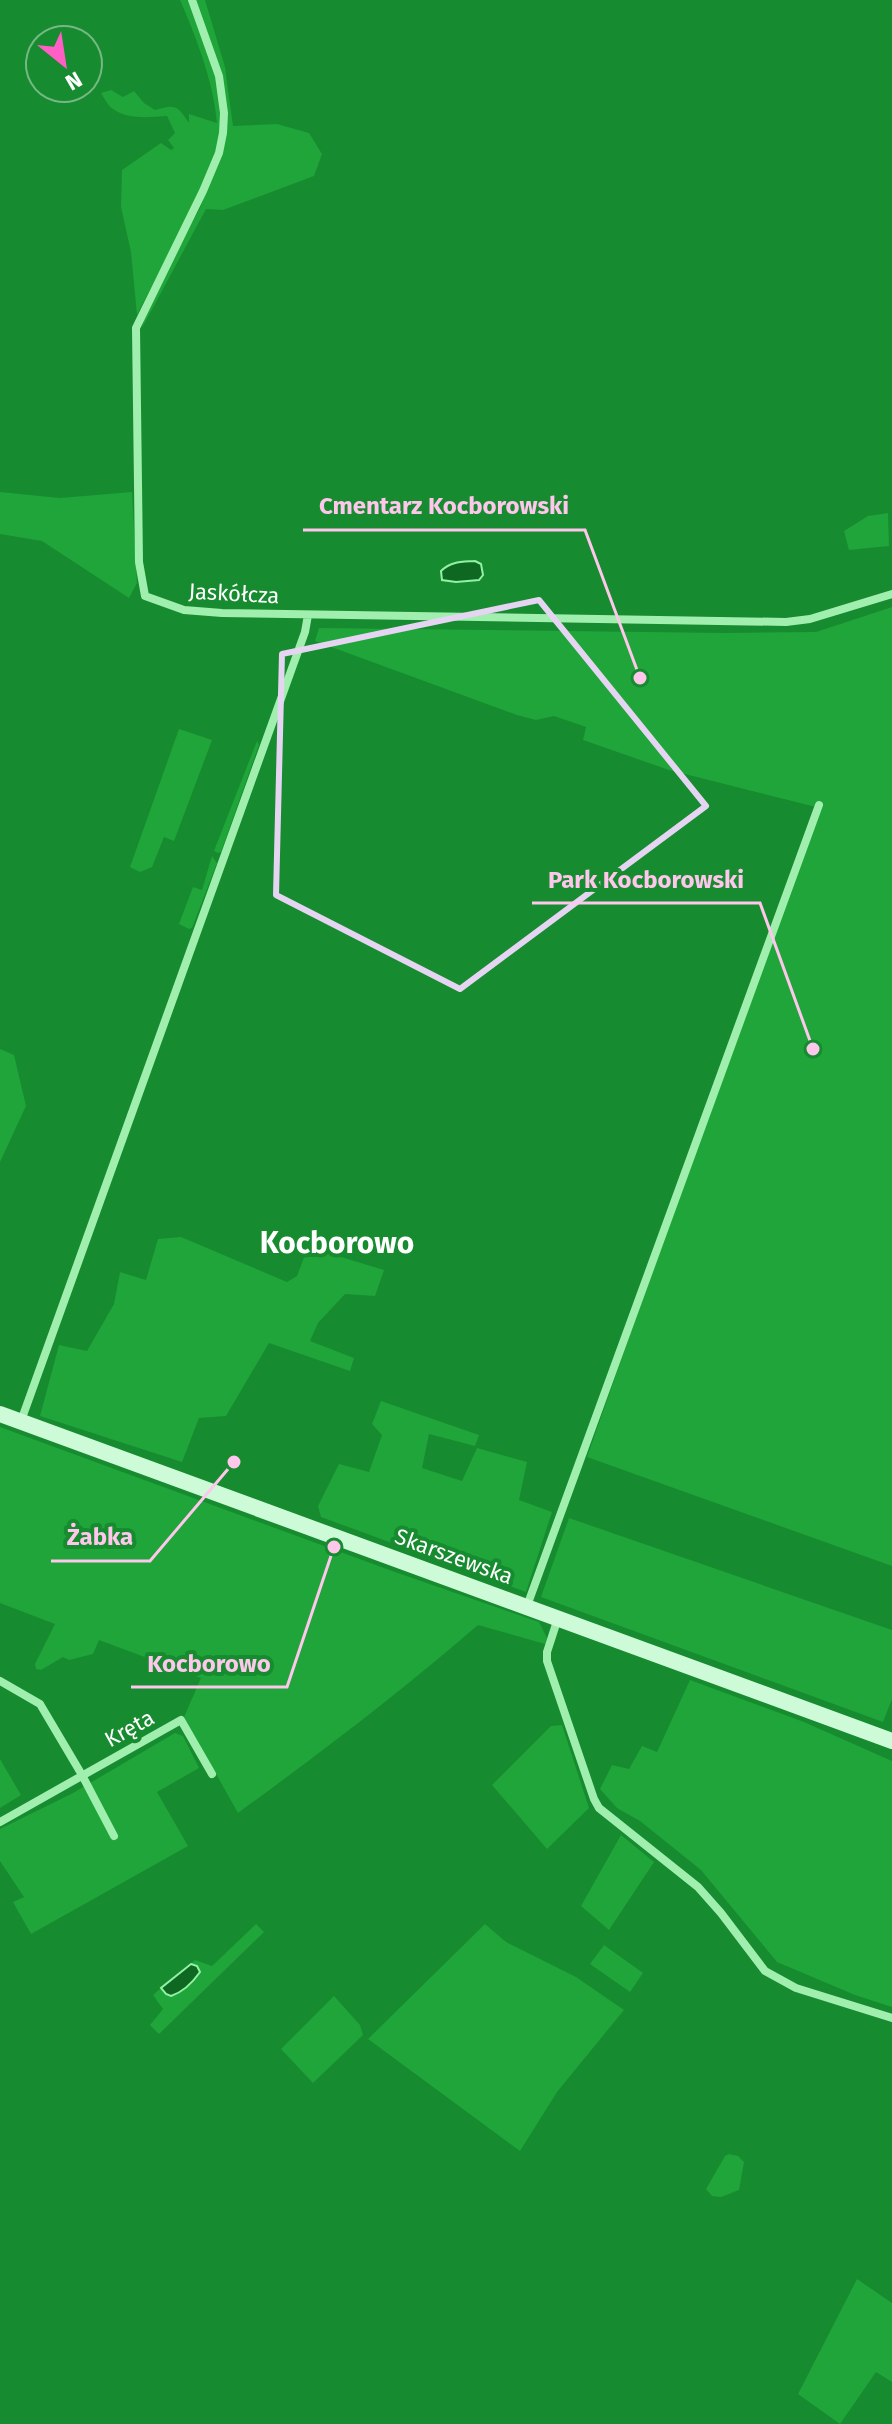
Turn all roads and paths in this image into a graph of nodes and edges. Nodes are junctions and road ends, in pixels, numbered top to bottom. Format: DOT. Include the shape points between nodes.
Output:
graph roads {
  1 [pos="192,0"];
  2 [pos="892,594"];
  3 [pos="308,615"];
  4 [pos="819,805"];
  5 [pos="0,1414"];
  6 [pos="21,1421"];
  7 [pos="527,1606"];
  8 [pos="559,1618"];
  9 [pos="0,1681"];
  10 [pos="892,1741"];
  11 [pos="212,1774"];
  12 [pos="82,1775"];
  13 [pos="0,1822"];
  14 [pos="114,1836"];
  15 [pos="892,2018"];
  1 -- 3 [label="street, Jaskółcza" via="219,76 223,133 203,191 136,328 142,591 154,601 184,610"];
  2 -- 3 [label="street, Jaskółcza" via="786,622"];
  3 -- 6 [label="street"];
  4 -- 7 [label="street"];
  5 -- 6 [label="main road, Skarszewska"];
  6 -- 7 [label="main road, Skarszewska"];
  7 -- 8 [label="main road, Skarszewska"];
  8 -- 10 [label="main road, Skarszewska"];
  8 -- 15 [label="street" via="547,1661 599,1808 698,1887 765,1971 796,1988"];
  9 -- 12 [label="street" via="40,1704"];
  11 -- 12 [label="street, Kręta" via="181,1720"];
  12 -- 13 [label="street, Kręta"];
  12 -- 14 [label="street"];
}
